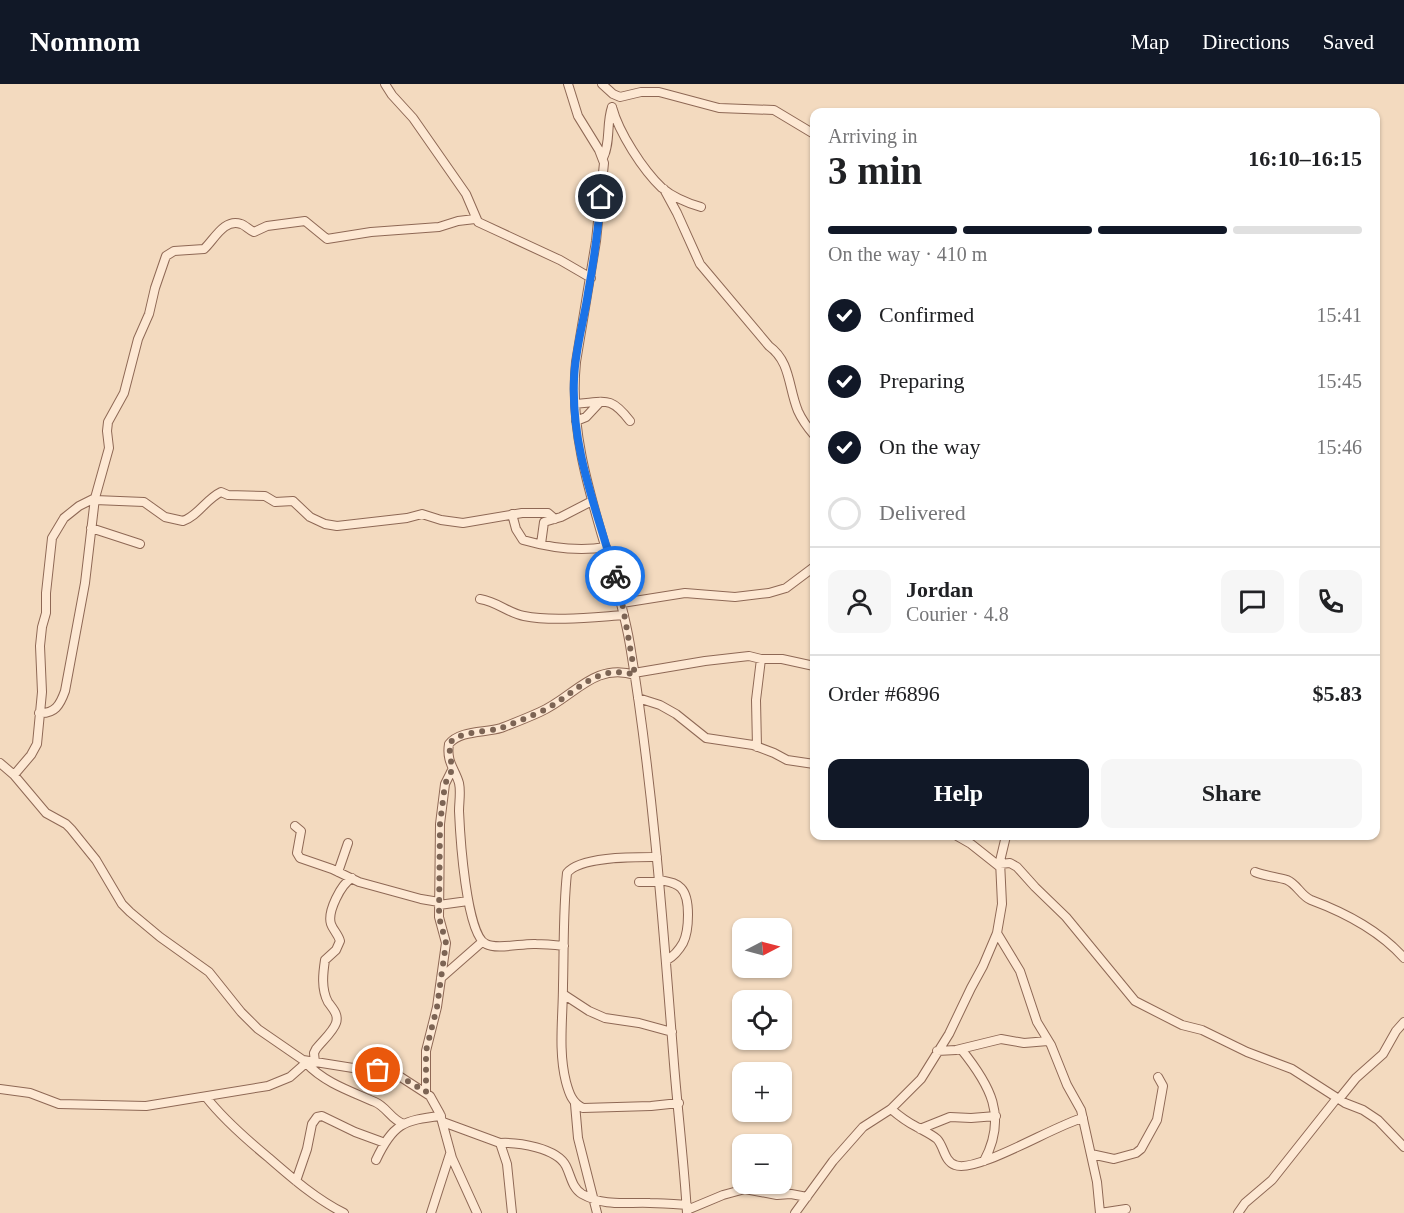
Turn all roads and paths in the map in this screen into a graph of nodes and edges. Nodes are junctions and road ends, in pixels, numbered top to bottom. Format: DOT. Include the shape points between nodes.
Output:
graph roads {
  1 [pos="386,84"];
  2 [pos="568,84"];
  3 [pos="602,84"];
  4 [pos="620,97"];
  5 [pos="612,107"];
  6 [pos="810,132"];
  7 [pos="603,158"];
  8 [pos="663,189"];
  9 [pos="701,207"];
  10 [pos="475,219"];
  11 [pos="591,278"];
  12 [pos="600,402"];
  13 [pos="575,404"];
  14 [pos="576,421"];
  15 [pos="630,421"];
  16 [pos="810,430"];
  17 [pos="95,499"];
  18 [pos="592,501"];
  19 [pos="512,514"];
  20 [pos="555,519"];
  21 [pos="92,528"];
  22 [pos="140,544"];
  23 [pos="540,544"];
  24 [pos="606,547"];
  25 [pos="810,570"];
  26 [pos="480,599"];
  27 [pos="622,603"];
  28 [pos="624,615"];
  29 [pos="761,659"];
  30 [pos="810,665"];
  31 [pos="635,674"];
  32 [pos="638,698"];
  33 [pos="39,713"];
  34 [pos="757,747"];
  35 [pos="0,763"];
  36 [pos="810,763"];
  37 [pos="452,770"];
  38 [pos="14,775"];
  39 [pos="295,826"];
  40 [pos="964,840"];
  41 [pos="1005,840"];
  42 [pos="348,843"];
  43 [pos="657,857"];
  44 [pos="1000,866"];
  45 [pos="338,872"];
  46 [pos="1255,873"];
  47 [pos="352,878"];
  48 [pos="660,881"];
  49 [pos="639,882"];
  50 [pos="468,901"];
  51 [pos="439,904"];
  52 [pos="997,933"];
  53 [pos="482,942"];
  54 [pos="564,946"];
  55 [pos="1404,958"];
  56 [pos="668,960"];
  57 [pos="441,978"];
  58 [pos="563,994"];
  59 [pos="1404,1022"];
  60 [pos="672,1032"];
  61 [pos="1048,1041"];
  62 [pos="961,1049"];
  63 [pos="937,1051"];
  64 [pos="310,1063"];
  65 [pos="1158,1077"];
  66 [pos="0,1089"];
  67 [pos="426,1092"];
  68 [pos="206,1096"];
  69 [pos="1338,1098"];
  70 [pos="679,1103"];
  71 [pos="575,1104"];
  72 [pos="891,1109"];
  73 [pos="996,1116"];
  74 [pos="1083,1118"];
  75 [pos="442,1119"];
  76 [pos="404,1124"];
  77 [pos="920,1129"];
  78 [pos="385,1143"];
  79 [pos="500,1143"];
  80 [pos="1404,1147"];
  81 [pos="450,1153"];
  82 [pos="1091,1154"];
  83 [pos="376,1160"];
  84 [pos="984,1161"];
  85 [pos="296,1181"];
  86 [pos="793,1194"];
  87 [pos="807,1197"];
  88 [pos="595,1199"];
  89 [pos="687,1209"];
  90 [pos="1126,1209"];
  91 [pos="344,1213"];
  92 [pos="431,1213"];
  93 [pos="477,1213"];
  94 [pos="512,1213"];
  95 [pos="597,1213"];
  96 [pos="794,1213"];
  97 [pos="1100,1213"];
  98 [pos="1238,1213"];
  1 -- 10 [label="street" via="466,194"];
  2 -- 7 [label="street" via="578,116"];
  3 -- 4 [label="street"];
  4 -- 5 [label="street"];
  4 -- 6 [label="street" via="659,92 718,108 774,111"];
  5 -- 7 [label="street"];
  5 -- 8 [label="street" via="641,163"];
  7 -- 11 [label="street"];
  8 -- 9 [label="street"];
  8 -- 16 [label="street" via="700,264 780,355 797,409"];
  10 -- 11 [label="street"];
  10 -- 17 [label="street" via="439,227 327,239 305,221 267,226 254,232 234,223 221,230 204,249 169,253 140,333 124,393 108,422 109,448"];
  11 -- 13 [label="street" via="576,362"];
  12 -- 13 [label="street"];
  12 -- 14 [label="street" via="586,417"];
  12 -- 15 [label="street" via="615,404"];
  13 -- 14 [label="street"];
  14 -- 18 [label="street"];
  17 -- 19 [label="street" via="144,502 165,517 183,521 221,492 265,496 275,502 292,501 310,517 328,525 422,514 463,523"];
  17 -- 21 [label="street"];
  17 -- 33 [label="street" via="64,518 52,538 40,646"];
  18 -- 20 [label="street"];
  18 -- 24 [label="street"];
  19 -- 20 [label="street" via="548,513"];
  19 -- 23 [label="street" via="523,540"];
  20 -- 23 [label="street" via="543,524"];
  21 -- 22 [label="street"];
  21 -- 33 [label="street" via="65,692 54,711"];
  23 -- 24 [label="street" via="580,550"];
  24 -- 27 [label="street"];
  25 -- 27 [label="street" via="786,588 769,593 735,597 685,593"];
  26 -- 28 [label="street" via="532,618"];
  27 -- 28 [label="street"];
  28 -- 31 [label="street"];
  29 -- 30 [label="street" via="779,658"];
  29 -- 31 [label="street" via="721,658"];
  29 -- 34 [label="street" via="756,700"];
  31 -- 32 [label="street"];
  31 -- 37 [label="street" via="609,672 542,712 501,728 453,738 448,748"];
  32 -- 34 [label="street" via="676,714 706,738"];
  32 -- 43 [label="street"];
  33 -- 38 [label="street" via="36,747"];
  34 -- 36 [label="street" via="787,760"];
  35 -- 38 [label="street"];
  37 -- 50 [label="street" via="459,782"];
  37 -- 51 [label="street" via="445,784 440,824"];
  38 -- 64 [label="street" via="46,813 71,829 130,912 209,972 258,1029"];
  39 -- 45 [label="street" via="301,831 297,853 300,858"];
  40 -- 44 [label="street"];
  41 -- 44 [label="street"];
  42 -- 45 [label="street"];
  43 -- 48 [label="street"];
  43 -- 54 [label="street" via="590,862 570,869"];
  44 -- 52 [label="street" via="1002,904"];
  44 -- 69 [label="street" via="1010,863 1017,867 1066,917 1135,1001 1171,1020 1292,1069"];
  45 -- 47 [label="street"];
  46 -- 55 [label="street" via="1287,880 1309,900 1351,916"];
  47 -- 51 [label="street"];
  47 -- 64 [label="street" via="341,889 330,917 340,941 325,960 324,985 337,1020"];
  48 -- 49 [label="street"];
  48 -- 56 [label="street"];
  48 -- 56 [label="street" via="680,887 688,903 685,938"];
  50 -- 51 [label="street"];
  50 -- 53 [label="street" via="474,929"];
  51 -- 57 [label="street" via="446,943"];
  52 -- 61 [label="street" via="1020,971 1031,1007"];
  52 -- 63 [label="street" via="984,966"];
  53 -- 54 [label="street" via="493,946"];
  53 -- 57 [label="street"];
  54 -- 58 [label="street"];
  56 -- 60 [label="street"];
  57 -- 67 [label="street" via="426,1051"];
  58 -- 60 [label="street" via="605,1018"];
  58 -- 71 [label="street" via="563,1068"];
  59 -- 69 [label="street" via="1383,1054"];
  60 -- 70 [label="street"];
  61 -- 62 [label="street" via="1024,1043 1001,1039"];
  61 -- 74 [label="street"];
  62 -- 63 [label="street"];
  62 -- 73 [label="street" via="983,1079"];
  63 -- 72 [label="street" via="921,1078"];
  64 -- 67 [label="street" via="387,1072"];
  64 -- 68 [label="street" via="268,1086"];
  64 -- 76 [label="street" via="325,1079 375,1102"];
  65 -- 82 [label="street" via="1163,1086 1157,1120 1141,1149 1114,1159"];
  66 -- 68 [label="street" via="76,1105 146,1106"];
  67 -- 75 [label="street"];
  68 -- 85 [label="street" via="225,1120"];
  69 -- 80 [label="street" via="1378,1120"];
  69 -- 98 [label="street" via="1272,1180"];
  70 -- 71 [label="street" via="604,1109"];
  70 -- 89 [label="street"];
  71 -- 88 [label="street" via="578,1138"];
  72 -- 77 [label="street"];
  72 -- 87 [label="street" via="863,1127"];
  73 -- 77 [label="street" via="950,1117"];
  73 -- 84 [label="street" via="994,1140"];
  74 -- 82 [label="street"];
  74 -- 84 [label="street"];
  75 -- 76 [label="street" via="413,1119"];
  75 -- 79 [label="street"];
  75 -- 81 [label="street"];
  76 -- 78 [label="street"];
  77 -- 84 [label="street" via="941,1144 955,1165"];
  78 -- 83 [label="street"];
  78 -- 85 [label="street" via="317,1117"];
  79 -- 88 [label="street" via="521,1144 558,1156 578,1191"];
  79 -- 94 [label="street" via="507,1164"];
  81 -- 92 [label="street"];
  81 -- 93 [label="street"];
  82 -- 97 [label="street"];
  85 -- 91 [label="street"];
  86 -- 87 [label="street"];
  86 -- 89 [label="street" via="745,1189"];
  86 -- 96 [label="street"];
  87 -- 96 [label="street"];
  88 -- 89 [label="street"];
  88 -- 95 [label="street"];
  90 -- 97 [label="street"];
}
